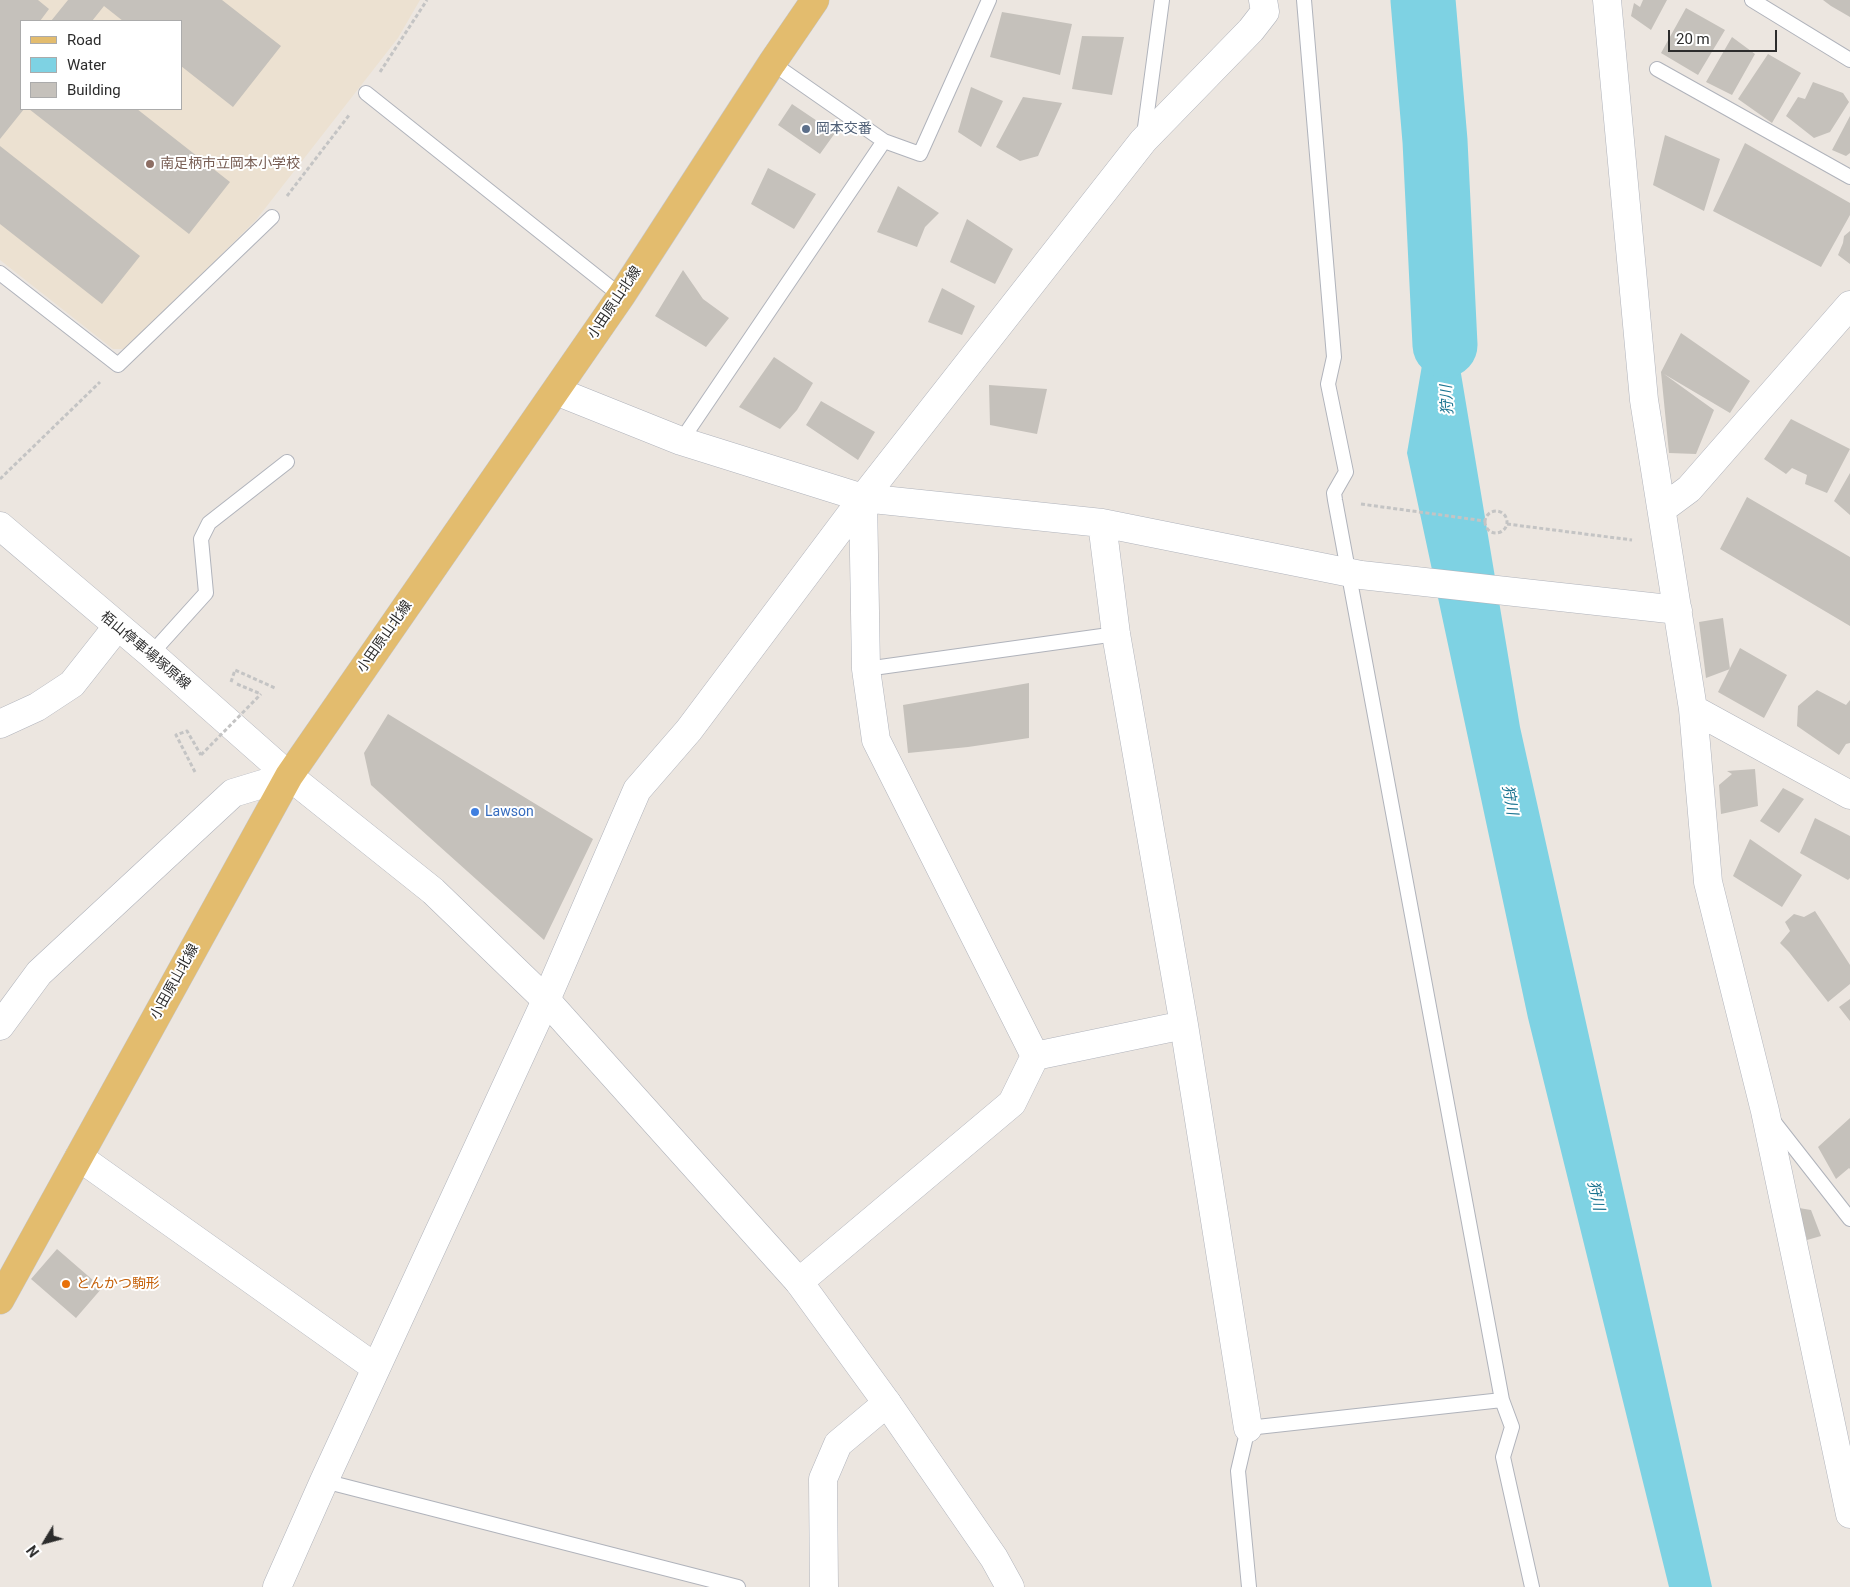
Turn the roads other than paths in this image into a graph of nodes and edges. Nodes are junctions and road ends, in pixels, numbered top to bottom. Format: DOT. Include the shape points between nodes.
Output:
graph roads {
  1 [pos="815,0"];
  2 [pos="989,0"];
  3 [pos="1162,0"];
  4 [pos="1264,0"];
  5 [pos="1304,0"];
  6 [pos="1607,0"];
  7 [pos="1752,0"];
  8 [pos="1850,60"];
  9 [pos="772,62"];
  10 [pos="1657,69"];
  11 [pos="366,93"];
  12 [pos="884,141"];
  13 [pos="1143,141"];
  14 [pos="1850,176"];
  15 [pos="272,217"];
  16 [pos="0,273"];
  17 [pos="621,296"];
  18 [pos="1850,305"];
  19 [pos="556,391"];
  20 [pos="681,441"];
  21 [pos="287,462"];
  22 [pos="863,498"];
  23 [pos="1662,509"];
  24 [pos="1102,523"];
  25 [pos="0,526"];
  26 [pos="1355,574"];
  27 [pos="1666,609"];
  28 [pos="117,627"];
  29 [pos="1116,634"];
  30 [pos="151,654"];
  31 [pos="866,669"];
  32 [pos="1693,709"];
  33 [pos="0,724"];
  34 [pos="289,776"];
  35 [pos="1850,795"];
  36 [pos="546,1000"];
  37 [pos="1184,1024"];
  38 [pos="0,1026"];
  39 [pos="1035,1056"];
  40 [pos="1765,1111"];
  41 [pos="79,1157"];
  42 [pos="1850,1219"];
  43 [pos="799,1282"];
  44 [pos="0,1300"];
  45 [pos="376,1368"];
  46 [pos="1502,1400"];
  47 [pos="887,1403"];
  48 [pos="1248,1428"];
  49 [pos="324,1481"];
  50 [pos="1850,1514"];
  51 [pos="277,1587"];
  52 [pos="738,1587"];
  53 [pos="824,1587"];
  54 [pos="1010,1587"];
  55 [pos="1249,1587"];
  56 [pos="1532,1587"];
  1 -- 9 [label="main road, 小田原山北線"];
  2 -- 12 [label="lane" via="920,154"];
  3 -- 13 [label="lane"];
  4 -- 13 [label="street" via="1265,12 1250,30"];
  5 -- 26 [label="lane" via="1334,357 1328,384 1346,472 1334,493 1334,500"];
  6 -- 23 [label="street" via="1644,400"];
  7 -- 8 [label="lane"];
  9 -- 12 [label="lane"];
  9 -- 17 [label="main road, 小田原山北線"];
  10 -- 14 [label="lane"];
  11 -- 17 [label="lane"];
  12 -- 20 [label="lane"];
  13 -- 22 [label="street"];
  15 -- 16 [label="lane" via="118,365"];
  17 -- 19 [label="main road, 小田原山北線"];
  18 -- 23 [label="street" via="1689,489"];
  19 -- 20 [label="street"];
  19 -- 34 [label="main road, 小田原山北線"];
  20 -- 22 [label="street"];
  21 -- 30 [label="lane" via="209,523 201,539 206,593"];
  22 -- 24 [label="street"];
  22 -- 31 [label="street"];
  22 -- 36 [label="street" via="689,730 638,790"];
  23 -- 27 [label="street" via="1668,544"];
  24 -- 26 [label="street"];
  24 -- 29 [label="street"];
  25 -- 28 [label="street, 栢山停車場塚原線"];
  26 -- 27 [label="street"];
  26 -- 46 [label="lane"];
  27 -- 32 [label="street"];
  28 -- 30 [label="street, 栢山停車場塚原線"];
  28 -- 33 [label="street" via="72,684 38,707"];
  29 -- 31 [label="lane"];
  29 -- 37 [label="street"];
  30 -- 34 [label="street, 栢山停車場塚原線"];
  31 -- 39 [label="street" via="876,740"];
  32 -- 35 [label="street"];
  32 -- 40 [label="street" via="1708,882"];
  34 -- 36 [label="street, 栢山停車場塚原線" via="433,891"];
  34 -- 38 [label="street" via="233,793 39,973"];
  34 -- 41 [label="main road, 小田原山北線"];
  36 -- 43 [label="street, 栢山停車場塚原線"];
  36 -- 45 [label="street"];
  37 -- 39 [label="street"];
  37 -- 48 [label="street"];
  39 -- 43 [label="street" via="1012,1102"];
  40 -- 42 [label="lane"];
  40 -- 50 [label="street"];
  41 -- 44 [label="main road, 小田原山北線"];
  41 -- 45 [label="street"];
  43 -- 47 [label="street, 栢山停車場塚原線"];
  45 -- 49 [label="street"];
  46 -- 48 [label="lane"];
  46 -- 56 [label="lane" via="1512,1427 1503,1457"];
  47 -- 53 [label="street" via="838,1444 823,1479"];
  47 -- 54 [label="street, 栢山停車場塚原線" via="994,1558"];
  48 -- 55 [label="lane" via="1238,1471"];
  49 -- 51 [label="street"];
  49 -- 52 [label="lane"];
}
